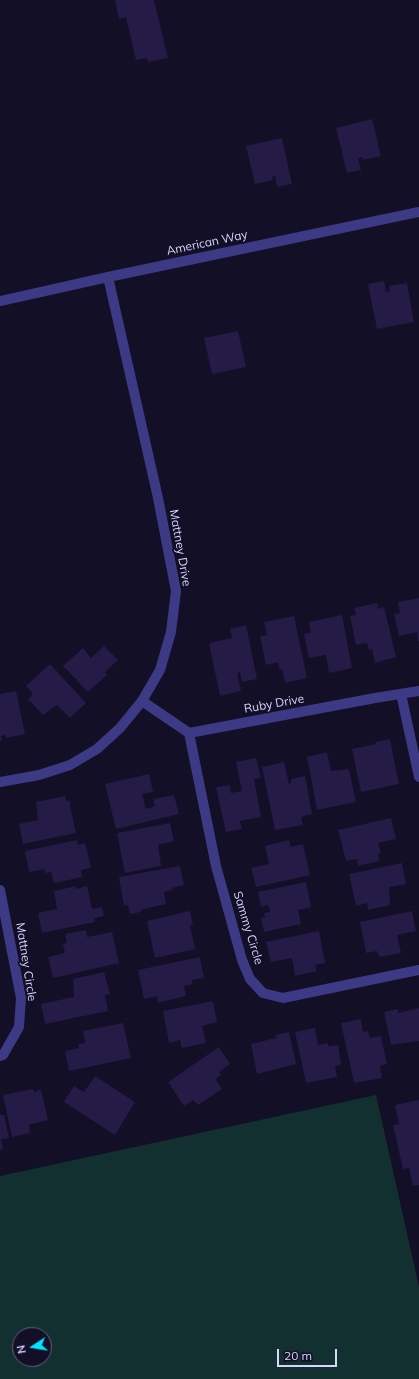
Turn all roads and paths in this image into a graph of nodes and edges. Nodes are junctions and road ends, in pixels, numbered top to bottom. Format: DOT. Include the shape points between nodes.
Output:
graph roads {
  1 [pos="419,212"];
  2 [pos="108,277"];
  3 [pos="0,301"];
  4 [pos="419,690"];
  5 [pos="401,694"];
  6 [pos="142,701"];
  7 [pos="188,733"];
  8 [pos="419,777"];
  9 [pos="0,782"];
  10 [pos="0,890"];
  11 [pos="419,970"];
  12 [pos="0,1056"];
  1 -- 2 [label="street, American Way"];
  2 -- 3 [label="street, American Way"];
  2 -- 6 [label="street, Mattney Drive" via="158,498 176,592 171,632 160,670"];
  4 -- 5 [label="street, Ruby Drive"];
  5 -- 7 [label="street, Ruby Drive"];
  5 -- 8 [label="street"];
  6 -- 7 [label="street"];
  6 -- 9 [label="street, Mattney Drive" via="109,739 70,765 39,775"];
  7 -- 11 [label="street, Sammy Circle" via="216,866 242,960 250,979 263,993 283,998"];
  10 -- 12 [label="street, Mattney Circle" via="21,998 19,1027"];
}
